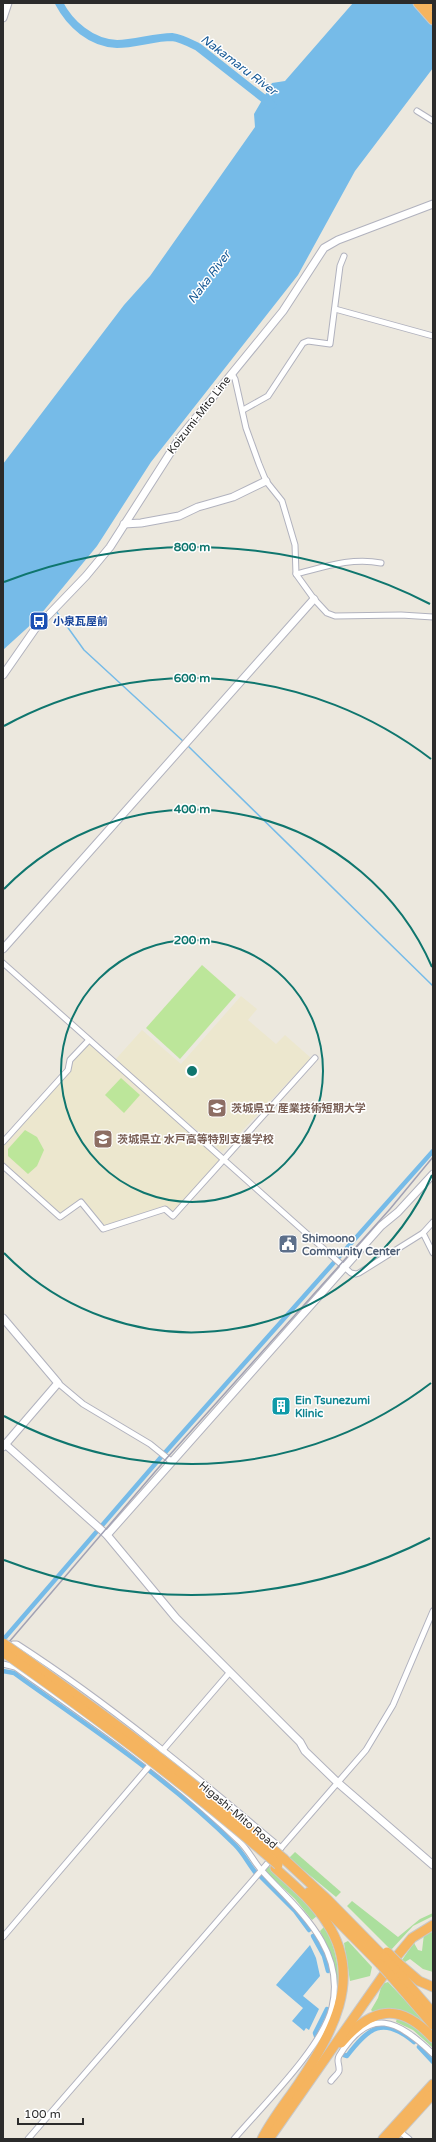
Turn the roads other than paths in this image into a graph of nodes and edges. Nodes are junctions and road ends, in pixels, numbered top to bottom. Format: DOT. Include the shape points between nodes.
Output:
graph roads {
  1 [pos="8,3"];
  2 [pos="418,3"];
  3 [pos="429,3"];
  4 [pos="433,7"];
  5 [pos="3,18"];
  6 [pos="433,20"];
  7 [pos="417,111"];
  8 [pos="433,121"];
  9 [pos="433,204"];
  10 [pos="344,256"];
  11 [pos="335,309"];
  12 [pos="433,336"];
  13 [pos="232,374"];
  14 [pos="243,410"];
  15 [pos="266,481"];
  16 [pos="124,524"];
  17 [pos="381,563"];
  18 [pos="296,574"];
  19 [pos="314,599"];
  20 [pos="433,617"];
  21 [pos="3,675"];
  22 [pos="3,949"];
  23 [pos="3,963"];
  24 [pos="88,1040"];
  25 [pos="315,1058"];
  26 [pos="3,1142"];
  27 [pos="224,1159"];
  28 [pos="3,1166"];
  29 [pos="433,1174"];
  30 [pos="433,1222"];
  31 [pos="423,1233"];
  32 [pos="433,1253"];
  33 [pos="344,1267"];
  34 [pos="3,1318"];
  35 [pos="58,1383"];
  36 [pos="4,1445"];
  37 [pos="167,1457"];
  38 [pos="102,1531"];
  39 [pos="433,1611"];
  40 [pos="3,1643"];
  41 [pos="3,1652"];
  42 [pos="3,1656"];
  43 [pos="3,1664"];
  44 [pos="230,1672"];
  45 [pos="163,1750"];
  46 [pos="147,1768"];
  47 [pos="337,1782"];
  48 [pos="281,1848"];
  49 [pos="279,1864"];
  50 [pos="433,1865"];
  51 [pos="261,1870"];
  52 [pos="433,1921"];
  53 [pos="433,1925"];
  54 [pos="3,1937"];
  55 [pos="384,1958"];
  56 [pos="394,1969"];
  57 [pos="433,1987"];
  58 [pos="433,2013"];
  59 [pos="433,2025"];
  60 [pos="433,2038"];
  61 [pos="331,2052"];
  62 [pos="433,2054"];
  63 [pos="318,2055"];
  64 [pos="331,2081"];
  65 [pos="433,2084"];
  66 [pos="433,2094"];
  67 [pos="399,2130"];
  68 [pos="28,2139"];
  69 [pos="234,2139"];
  70 [pos="262,2139"];
  71 [pos="269,2139"];
  72 [pos="383,2139"];
  73 [pos="392,2139"];
  74 [pos="409,2139"];
  1 -- 5 [label="street"];
  2 -- 6 [label="highway"];
  3 -- 4 [label="highway"];
  7 -- 8 [label="street"];
  9 -- 13 [label="street, Koizumi-Mito Line" via="327,246 283,311"];
  10 -- 11 [label="street" via="340,266"];
  11 -- 12 [label="street"];
  11 -- 14 [label="street" via="330,344 308,341 303,343 268,396"];
  13 -- 14 [label="street"];
  13 -- 16 [label="street, Koizumi-Mito Line" via="181,436"];
  14 -- 15 [label="street" via="246,428"];
  15 -- 16 [label="street" via="233,497 198,507 179,516"];
  15 -- 18 [label="street" via="282,501 295,545"];
  16 -- 21 [label="street, Koizumi-Mito Line" via="97,564 35,629"];
  17 -- 18 [label="street" via="365,560 341,563"];
  18 -- 19 [label="street"];
  19 -- 20 [label="street" via="327,613 335,616"];
  19 -- 22 [label="street"];
  23 -- 24 [label="street"];
  24 -- 26 [label="street" via="70,1060 68,1070"];
  24 -- 27 [label="street"];
  25 -- 27 [label="street"];
  27 -- 28 [label="street" via="174,1216 165,1209 103,1229 81,1202 60,1218"];
  27 -- 33 [label="street"];
  29 -- 33 [label="street"];
  30 -- 31 [label="street"];
  31 -- 32 [label="street"];
  31 -- 33 [label="street" via="356,1274"];
  33 -- 37 [label="street"];
  34 -- 35 [label="street"];
  35 -- 36 [label="street"];
  35 -- 37 [label="street" via="100,1416"];
  36 -- 38 [label="street"];
  37 -- 38 [label="street"];
  38 -- 44 [label="street" via="176,1618"];
  39 -- 47 [label="street" via="392,1705 374,1738"];
  40 -- 49 [label="highway, Higashi-Mito Road, bridge" via="155,1753 236,1818"];
  41 -- 49 [label="highway, Higashi-Mito Road, bridge" via="150,1758"];
  42 -- 45 [label="street" via="13,1644 17,1644 68,1678"];
  43 -- 46 [label="street" via="20,1671"];
  44 -- 45 [label="street"];
  44 -- 47 [label="street"];
  45 -- 46 [label="street"];
  45 -- 48 [label="street"];
  46 -- 51 [label="street" via="209,1813 240,1842"];
  46 -- 54 [label="street"];
  47 -- 48 [label="street"];
  47 -- 50 [label="street"];
  48 -- 51 [label="street"];
  49 -- 55 [label="highway, Higashi-Mito Road"];
  49 -- 55 [label="highway, Higashi-Mito Road" via="329,1897"];
  49 -- 63 [label="highway" via="320,1913 340,1951 343,1980 341,2001 334,2023"];
  51 -- 68 [label="street"];
  51 -- 69 [label="street" via="315,1929 331,1962 335,1981 334,1998 329,2018 311,2049"];
  52 -- 63 [label="highway" via="415,1929 406,1938 327,2047"];
  53 -- 61 [label="highway" via="412,1938 401,1951 336,2040"];
  55 -- 56 [label="highway, Higashi-Mito Road, bridge"];
  55 -- 56 [label="highway, bridge"];
  56 -- 57 [label="highway"];
  56 -- 58 [label="highway, Higashi-Mito Road"];
  56 -- 59 [label="highway, Higashi-Mito Road"];
  60 -- 61 [label="highway" via="408,2018 380,2014 358,2025"];
  61 -- 71 [label="highway"];
  62 -- 64 [label="street" via="401,2027 390,2023 376,2023 363,2029 338,2057 339,2071"];
  63 -- 70 [label="highway"];
  65 -- 72 [label="highway"];
  66 -- 67 [label="highway"];
  67 -- 73 [label="highway"];
  67 -- 74 [label="street"];
}
